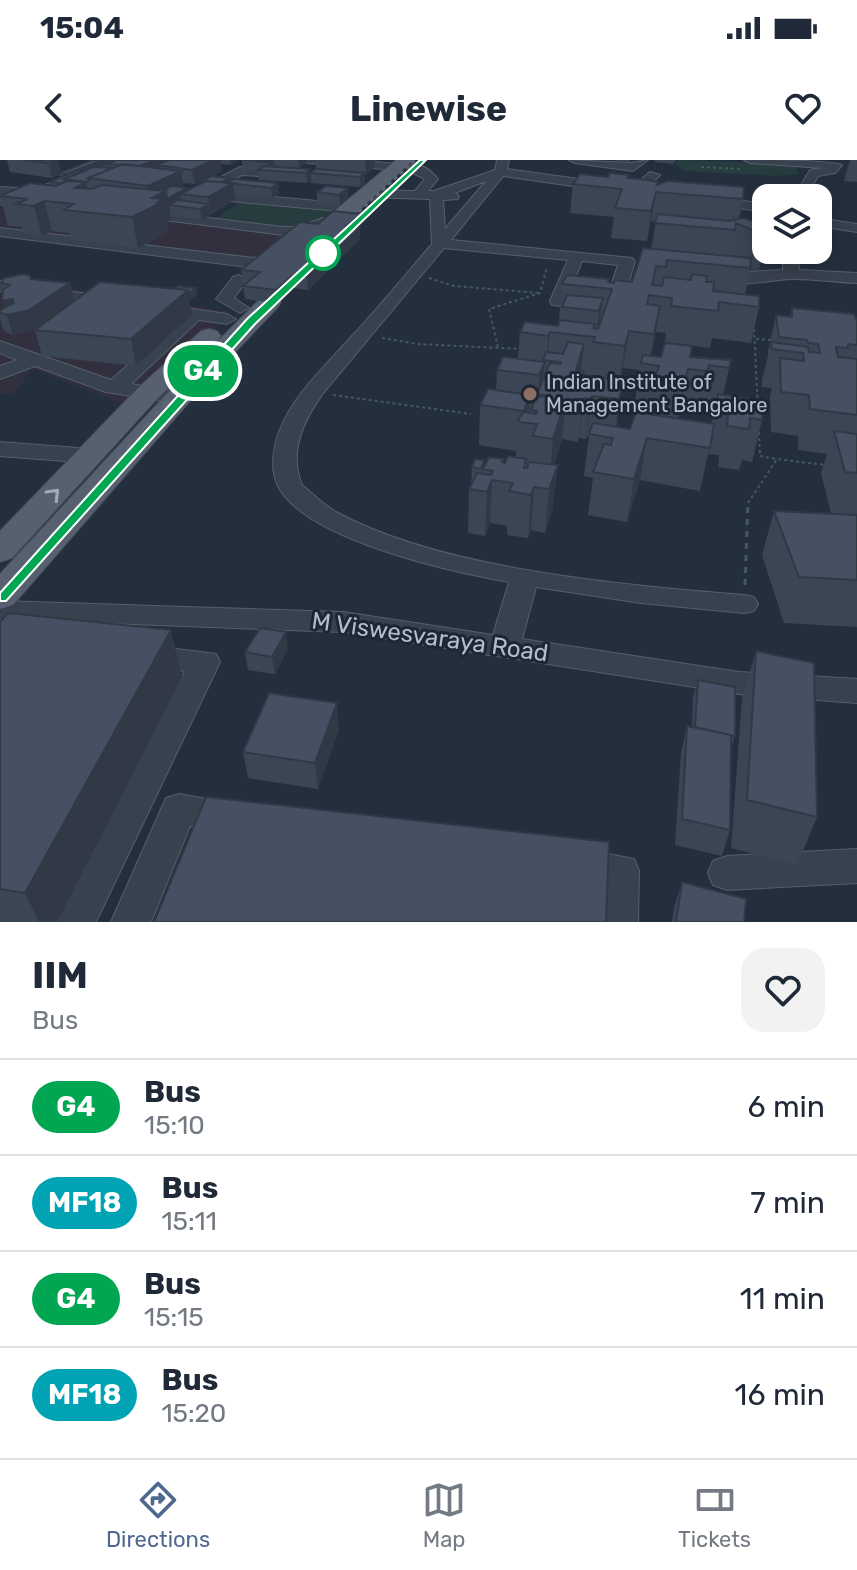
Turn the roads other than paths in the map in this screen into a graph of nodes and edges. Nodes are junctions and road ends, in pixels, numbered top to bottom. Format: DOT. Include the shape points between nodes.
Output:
graph roads {
  1 [pos="125,160"];
  2 [pos="308,160"];
  3 [pos="575,160"];
  4 [pos="750,160"];
  5 [pos="637,163"];
  6 [pos="410,164"];
  7 [pos="501,166"];
  8 [pos="838,167"];
  9 [pos="303,175"];
  10 [pos="654,175"];
  11 [pos="807,184"];
  12 [pos="34,186"];
  13 [pos="373,187"];
  14 [pos="612,187"];
  15 [pos="0,191"];
  16 [pos="643,192"];
  17 [pos="420,193"];
  18 [pos="206,195"];
  19 [pos="436,195"];
  20 [pos="583,197"];
  21 [pos="242,198"];
  22 [pos="694,198"];
  23 [pos="478,199"];
  24 [pos="752,206"];
  25 [pos="122,210"];
  26 [pos="173,214"];
  27 [pos="13,215"];
  28 [pos="345,218"];
  29 [pos="832,224"];
  30 [pos="857,228"];
  31 [pos="264,229"];
  32 [pos="283,231"];
  33 [pos="0,232"];
  34 [pos="206,233"];
  35 [pos="438,246"];
  36 [pos="172,249"];
  37 [pos="146,250"];
  38 [pos="240,254"];
  39 [pos="264,259"];
  40 [pos="576,259"];
  41 [pos="791,264"];
  42 [pos="791,274"];
  43 [pos="696,275"];
  44 [pos="857,278"];
  45 [pos="0,286"];
  46 [pos="245,302"];
  47 [pos="195,314"];
  48 [pos="0,347"];
  49 [pos="33,360"];
  50 [pos="0,373"];
  51 [pos="113,388"];
  52 [pos="147,394"];
  53 [pos="179,397"];
  54 [pos="0,449"];
  55 [pos="91,456"];
  56 [pos="0,551"];
  57 [pos="525,576"];
  58 [pos="0,597"];
  59 [pos="744,604"];
  60 [pos="0,610"];
  61 [pos="221,618"];
  62 [pos="505,646"];
  63 [pos="115,653"];
  64 [pos="205,662"];
  65 [pos="857,691"];
  66 [pos="273,822"];
  67 [pos="541,860"];
  68 [pos="857,866"];
  69 [pos="727,873"];
  70 [pos="75,922"];
  71 [pos="131,922"];
  72 [pos="618,922"];
  1 -- 12 [label="street" via="67,182"];
  2 -- 6 [label="street"];
  3 -- 5 [label="street"];
  4 -- 8 [label="street"];
  5 -- 14 [label="street"];
  6 -- 13 [label="main road"];
  6 -- 17 [label="street" via="432,179"];
  7 -- 14 [label="street"];
  7 -- 19 [label="street"];
  7 -- 23 [label="street"];
  8 -- 11 [label="street" via="814,173"];
  9 -- 18 [label="street" via="240,171 203,188"];
  10 -- 16 [label="street"];
  12 -- 15 [label="street"];
  12 -- 27 [label="street" via="58,198"];
  13 -- 17 [label="street"];
  13 -- 28 [label="main road"];
  14 -- 16 [label="street"];
  16 -- 20 [label="street" via="633,201"];
  17 -- 19 [label="street"];
  18 -- 21 [label="street"];
  18 -- 26 [label="street"];
  19 -- 23 [label="street"];
  19 -- 35 [label="street"];
  21 -- 28 [label="street"];
  21 -- 34 [label="street"];
  22 -- 24 [label="street"];
  23 -- 35 [label="street"];
  25 -- 34 [label="street"];
  28 -- 32 [label="street"];
  29 -- 30 [label="street"];
  31 -- 32 [label="street"];
  31 -- 34 [label="street"];
  31 -- 38 [label="street"];
  32 -- 38 [label="street"];
  33 -- 37 [label="street"];
  34 -- 36 [label="street"];
  34 -- 37 [label="street"];
  34 -- 38 [label="street"];
  35 -- 40 [label="street"];
  35 -- 40 [label="street"];
  35 -- 57 [label="street" via="314,392 286,446 291,488 335,521 376,541"];
  37 -- 38 [label="street" via="220,259"];
  38 -- 39 [label="street" via="256,263"];
  40 -- 40 [label="street" via="558,301 613,306 632,268"];
  41 -- 42 [label="street"];
  42 -- 43 [label="street" via="739,279"];
  42 -- 44 [label="street"];
  45 -- 47 [label="street"];
  46 -- 47 [label="street"];
  46 -- 52 [label="main road"];
  46 -- 53 [label="main road"];
  47 -- 51 [label="street"];
  48 -- 49 [label="street"];
  49 -- 50 [label="street"];
  49 -- 51 [label="street"];
  51 -- 52 [label="street"];
  52 -- 53 [label="street"];
  52 -- 55 [label="main road"];
  53 -- 58 [label="main road"];
  54 -- 55 [label="street"];
  56 -- 55 [label="main road, one-way"];
  57 -- 59 [label="street" via="667,599"];
  57 -- 62 [label="street"];
  60 -- 61 [label="street, M Viswesvaraya Road"];
  61 -- 62 [label="street, M Viswesvaraya Road" via="343,622"];
  61 -- 64 [label="street"];
  62 -- 65 [label="street, M Viswesvaraya Road" via="739,683"];
  63 -- 64 [label="street"];
  64 -- 70 [label="street"];
  66 -- 71 [label="street" via="179,809"];
  67 -- 72 [label="street" via="620,871"];
  68 -- 69 [label="street"];
}
